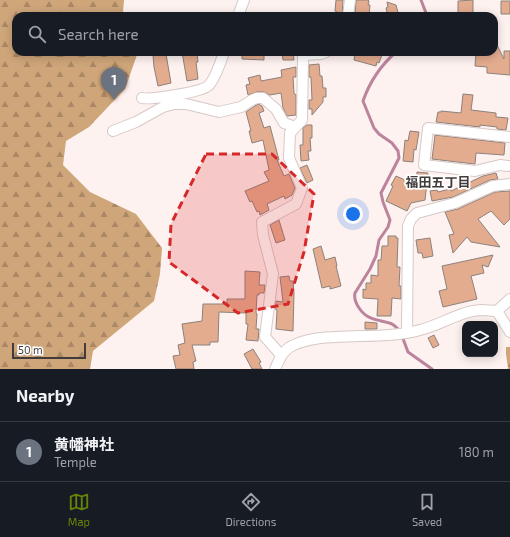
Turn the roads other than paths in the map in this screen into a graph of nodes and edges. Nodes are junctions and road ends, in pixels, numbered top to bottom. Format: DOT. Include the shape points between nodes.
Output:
graph roads {
  1 [pos="244,0"];
  2 [pos="350,0"];
  3 [pos="240,12"];
  4 [pos="348,12"];
  5 [pos="222,56"];
  6 [pos="303,56"];
  7 [pos="142,98"];
  8 [pos="295,127"];
  9 [pos="113,131"];
  10 [pos="510,137"];
  11 [pos="509,164"];
  12 [pos="509,184"];
  13 [pos="510,300"];
  14 [pos="497,311"];
  15 [pos="407,332"];
  16 [pos="510,332"];
  17 [pos="281,355"];
  18 [pos="276,369"];
  1 -- 3 [label="street"];
  2 -- 4 [label="street"];
  5 -- 7 [label="street" via="209,86 157,98"];
  6 -- 8 [label="street" via="302,120"];
  8 -- 9 [label="street" via="284,123 276,109 263,98 257,98 241,107 219,112 186,104 174,104"];
  8 -- 17 [label="street" via="290,133 289,158 302,188 296,204 262,222 272,274 265,337"];
  10 -- 11 [label="street" via="428,128 424,164 475,171"];
  11 -- 12 [label="street"];
  12 -- 15 [label="street" via="493,186 455,203 417,213 411,219 408,226"];
  13 -- 14 [label="street"];
  14 -- 15 [label="street" via="480,310 462,314 420,331"];
  14 -- 16 [label="street"];
  15 -- 17 [label="street" via="325,337 294,344"];
  17 -- 18 [label="street"];
}
